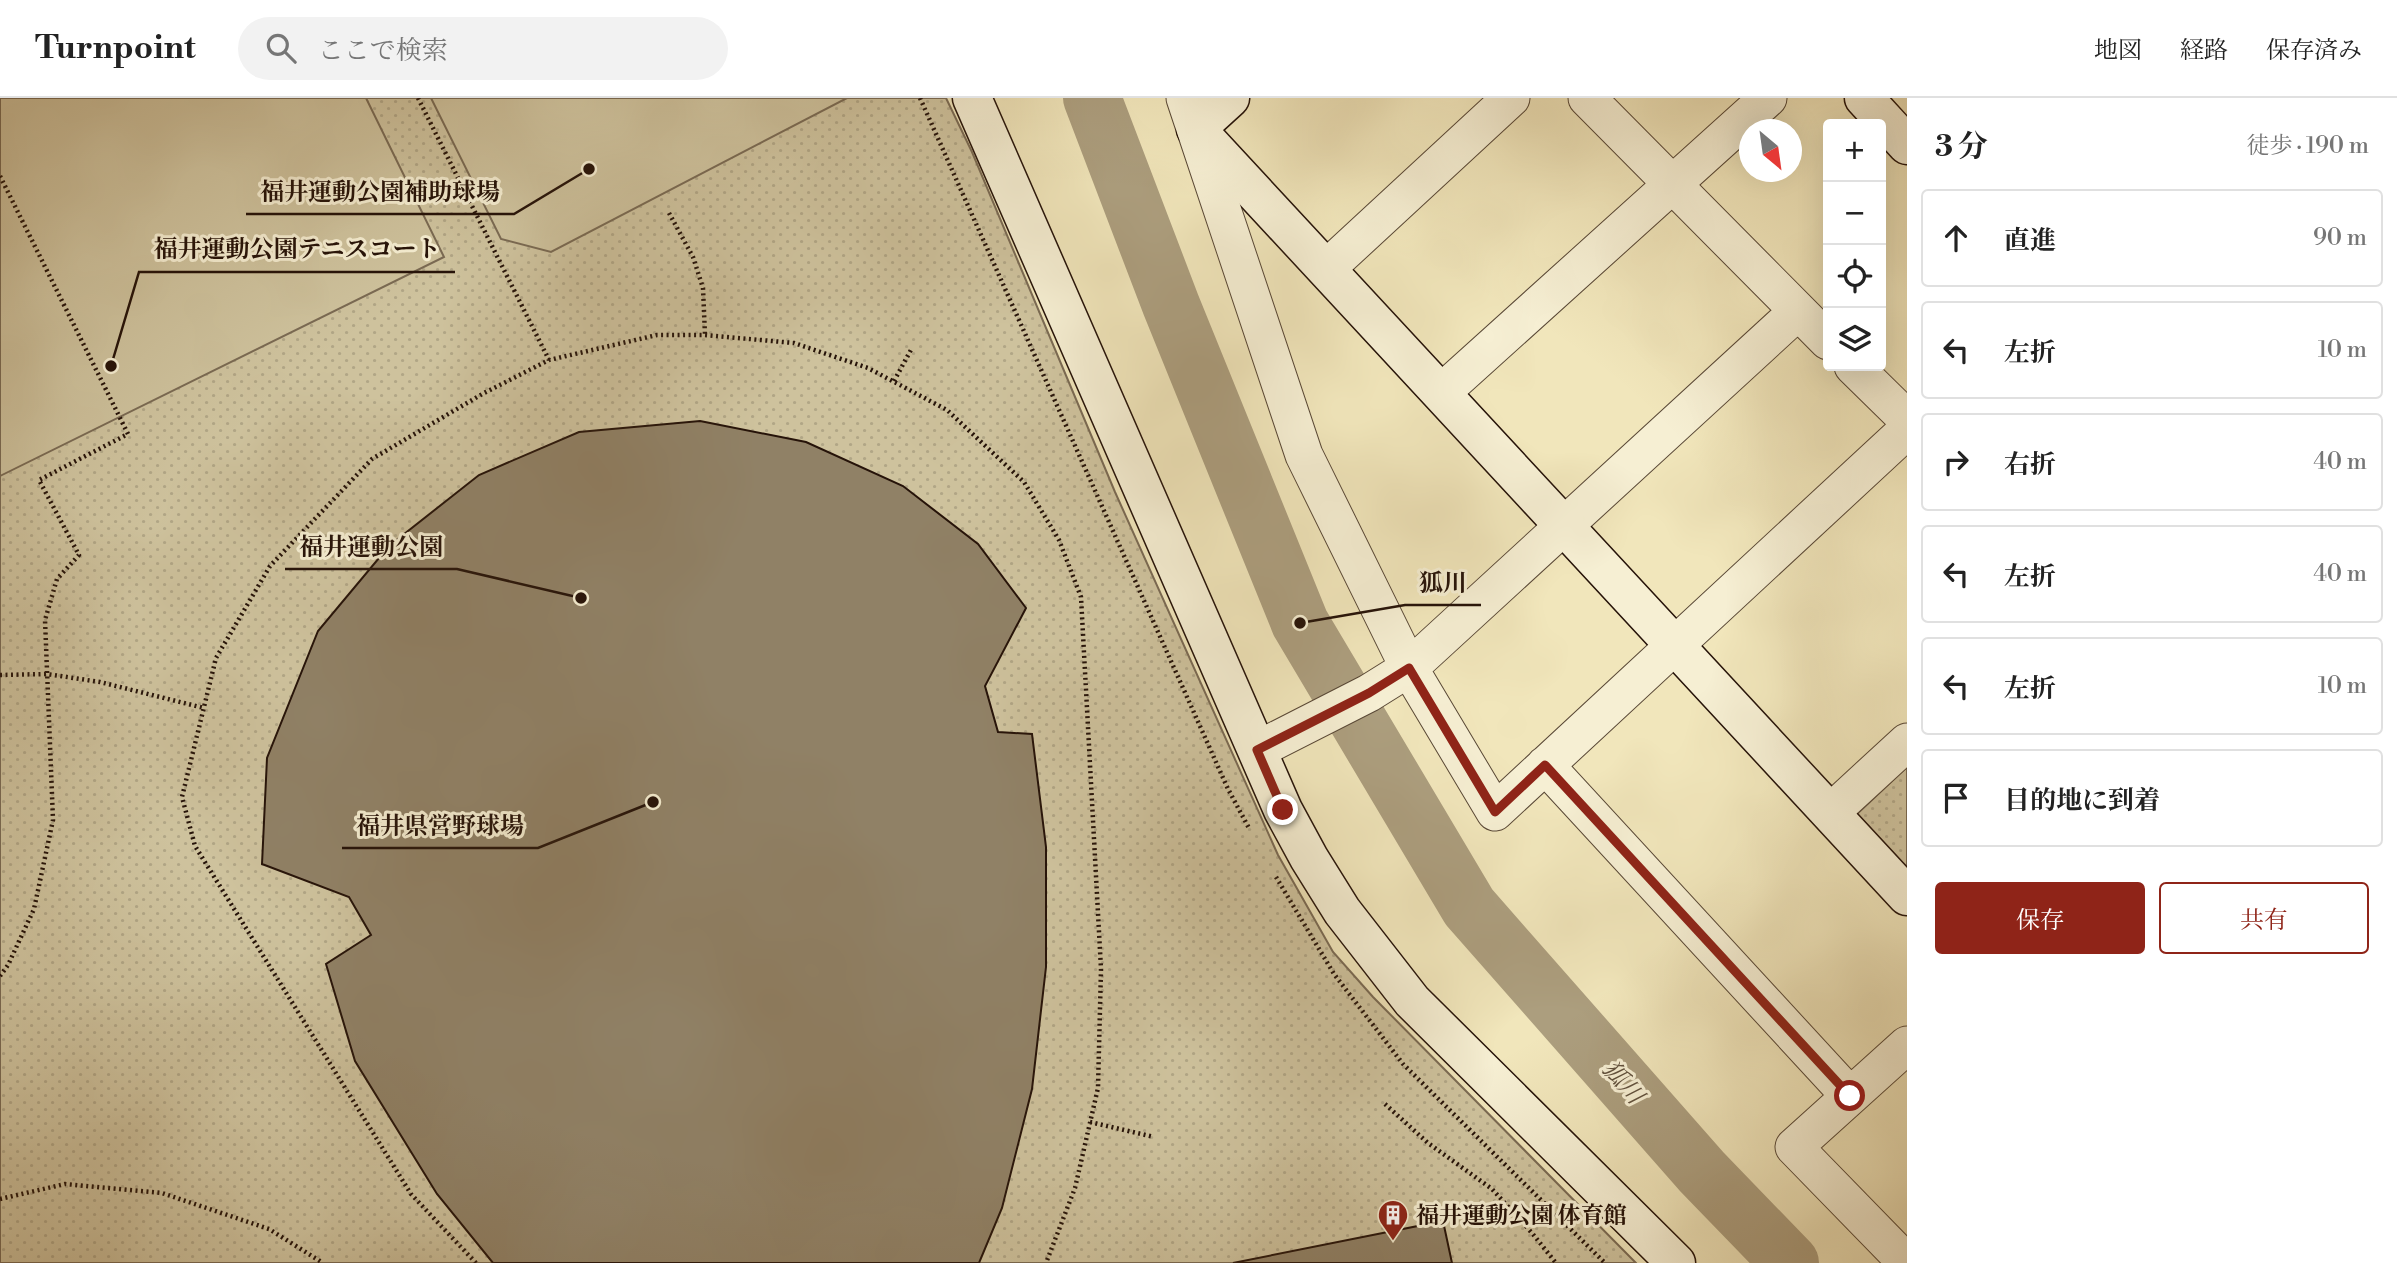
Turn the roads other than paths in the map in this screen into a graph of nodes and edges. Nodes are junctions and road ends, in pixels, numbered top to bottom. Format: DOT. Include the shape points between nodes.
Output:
graph roads {
  1 [pos="972,98"];
  2 [pos="1230,98"];
  3 [pos="1511,98"];
  4 [pos="1587,98"];
  5 [pos="1768,98"];
  6 [pos="1864,98"];
  7 [pos="1191,113"];
  8 [pos="1907,145"];
  9 [pos="1672,182"];
  10 [pos="1325,269"];
  11 [pos="1798,311"];
  12 [pos="1823,336"];
  13 [pos="1858,371"];
  14 [pos="1441,393"];
  15 [pos="1907,419"];
  16 [pos="1907,430"];
  17 [pos="1564,527"];
  18 [pos="1675,646"];
  19 [pos="1409,668"];
  20 [pos="1907,742"];
  21 [pos="1269,744"];
  22 [pos="1545,765"];
  23 [pos="1830,813"];
  24 [pos="1907,897"];
  25 [pos="1907,1045"];
  26 [pos="1850,1096"];
  27 [pos="1903,1262"];
  28 [pos="1676,1263"];
  1 -- 21 [label="street"];
  2 -- 7 [label="street"];
  3 -- 10 [label="street"];
  4 -- 9 [label="street"];
  5 -- 9 [label="street"];
  6 -- 8 [label="street"];
  7 -- 10 [label="street"];
  7 -- 19 [label="street" via="1304,454"];
  9 -- 11 [label="street"];
  9 -- 14 [label="street"];
  10 -- 14 [label="street"];
  11 -- 12 [label="street"];
  11 -- 17 [label="street"];
  13 -- 15 [label="street"];
  14 -- 17 [label="street"];
  16 -- 18 [label="street"];
  17 -- 18 [label="street"];
  17 -- 19 [label="street"];
  18 -- 22 [label="street"];
  18 -- 23 [label="street"];
  19 -- 21 [label="street"];
  19 -- 22 [label="street" via="1495,812"];
  20 -- 23 [label="street"];
  21 -- 28 [label="street" via="1283,810 1342,911 1387,971"];
  22 -- 26 [label="street"];
  23 -- 24 [label="street"];
  25 -- 26 [label="street"];
  26 -- 27 [label="street" via="1794,1147"];
}
